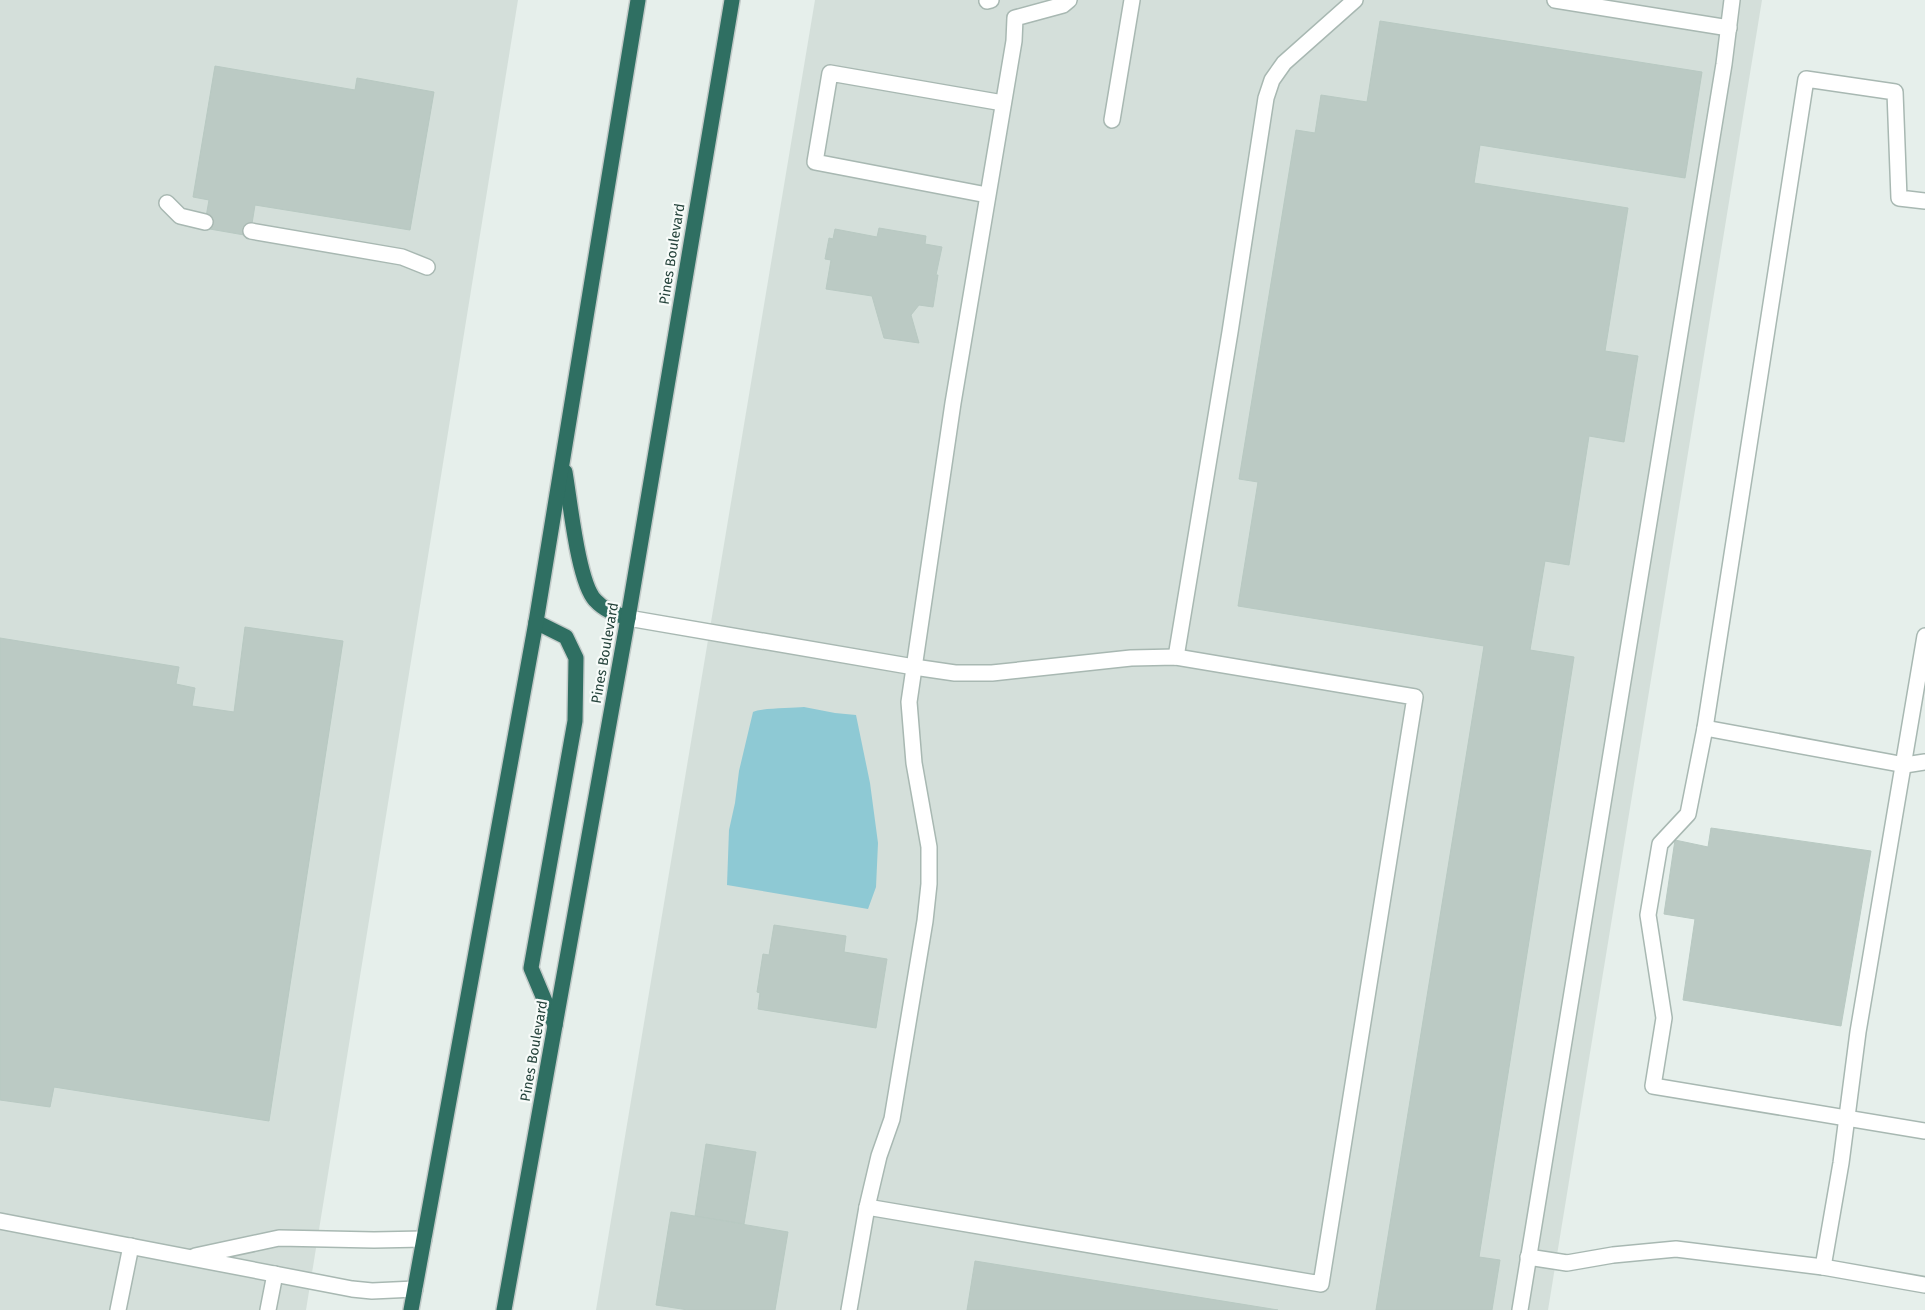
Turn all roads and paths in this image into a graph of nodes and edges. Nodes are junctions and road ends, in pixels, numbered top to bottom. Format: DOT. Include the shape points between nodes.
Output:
graph roads {
  1 [pos="638,0"];
  2 [pos="732,0"];
  3 [pos="1069,0"];
  4 [pos="1132,0"];
  5 [pos="1355,0"];
  6 [pos="1555,0"];
  7 [pos="1732,0"];
  8 [pos="1729,28"];
  9 [pos="1004,103"];
  10 [pos="1112,120"];
  11 [pos="987,195"];
  12 [pos="1925,201"];
  13 [pos="167,203"];
  14 [pos="205,222"];
  15 [pos="251,231"];
  16 [pos="427,267"];
  17 [pos="563,461"];
  18 [pos="628,618"];
  19 [pos="536,622"];
  20 [pos="1925,636"];
  21 [pos="1176,657"];
  22 [pos="914,668"];
  23 [pos="1705,728"];
  24 [pos="1925,762"];
  25 [pos="1905,765"];
  26 [pos="555,1025"];
  27 [pos="1846,1119"];
  28 [pos="1925,1131"];
  29 [pos="867,1207"];
  30 [pos="0,1221"];
  31 [pos="424,1239"];
  32 [pos="131,1246"];
  33 [pos="189,1257"];
  34 [pos="1528,1257"];
  35 [pos="1824,1268"];
  36 [pos="275,1274"];
  37 [pos="1925,1285"];
  38 [pos="415,1289"];
  39 [pos="118,1310"];
  40 [pos="268,1310"];
  41 [pos="411,1310"];
  42 [pos="504,1310"];
  43 [pos="849,1310"];
  44 [pos="1520,1310"];
  1 -- 17 [label="highway"];
  2 -- 18 [label="highway, Pines Boulevard"];
  3 -- 9 [label="lane" via="1063,5 1015,18"];
  4 -- 10 [label="lane"];
  5 -- 21 [label="lane" via="1284,63 1272,80 1266,98"];
  6 -- 8 [label="lane"];
  7 -- 8 [label="lane"];
  8 -- 34 [label="lane"];
  9 -- 11 [label="lane"];
  9 -- 11 [label="lane" via="830,74 815,162"];
  11 -- 22 [label="lane"];
  12 -- 23 [label="lane" via="1899,198 1895,92 1806,79"];
  13 -- 14 [label="lane" via="180,216"];
  15 -- 16 [label="lane" via="402,257"];
  17 -- 18 [label="highway" via="584,580 589,592 608,612"];
  17 -- 19 [label="highway"];
  18 -- 22 [label="lane"];
  18 -- 26 [label="highway, Pines Boulevard"];
  19 -- 26 [label="highway" via="566,637 576,658 575,722 531,968"];
  19 -- 31 [label="highway"];
  20 -- 25 [label="lane"];
  21 -- 22 [label="lane" via="1130,658 992,673"];
  21 -- 29 [label="lane" via="1415,697 1321,1284"];
  22 -- 29 [label="lane" via="909,702 910,733 929,847 929,884 892,1119"];
  23 -- 25 [label="lane"];
  23 -- 27 [label="lane" via="1688,814 1660,844 1648,915 1664,1018 1653,1086"];
  24 -- 25 [label="lane"];
  25 -- 27 [label="lane"];
  26 -- 42 [label="highway, Pines Boulevard"];
  27 -- 28 [label="lane"];
  27 -- 35 [label="lane"];
  29 -- 43 [label="lane"];
  30 -- 32 [label="lane"];
  31 -- 33 [label="lane" via="279,1238"];
  31 -- 38 [label="highway"];
  32 -- 33 [label="lane"];
  32 -- 39 [label="lane"];
  33 -- 36 [label="lane"];
  34 -- 35 [label="lane" via="1568,1263 1676,1249"];
  34 -- 44 [label="lane"];
  35 -- 37 [label="lane"];
  36 -- 38 [label="lane" via="352,1289"];
  36 -- 40 [label="lane"];
  38 -- 41 [label="highway"];
}
